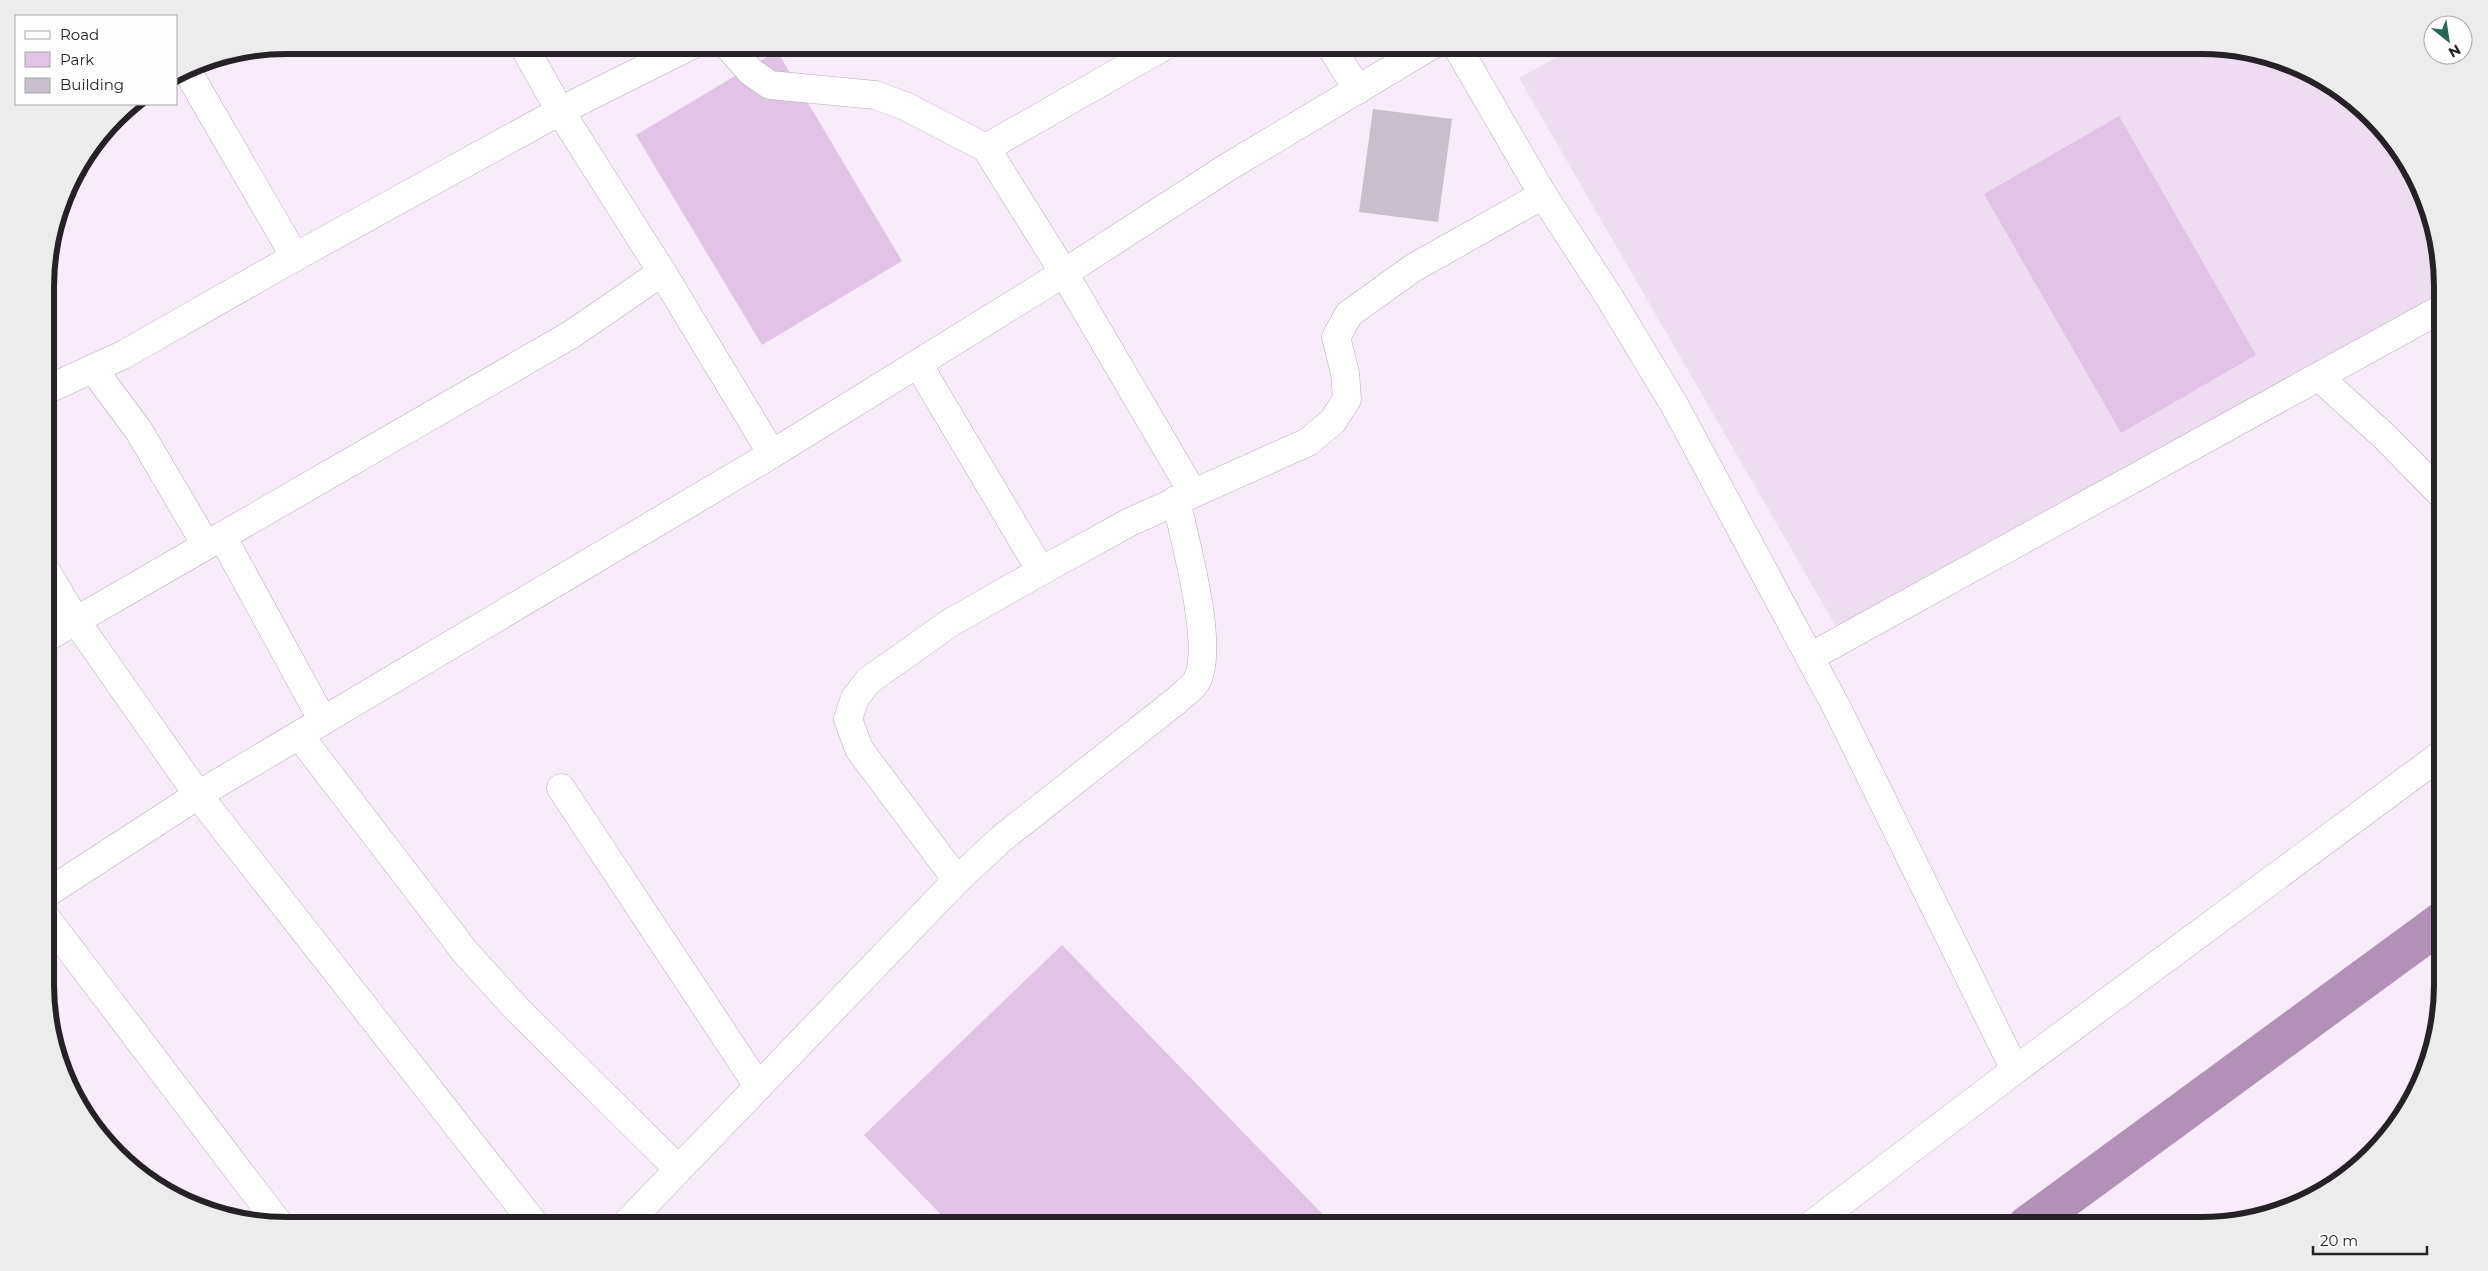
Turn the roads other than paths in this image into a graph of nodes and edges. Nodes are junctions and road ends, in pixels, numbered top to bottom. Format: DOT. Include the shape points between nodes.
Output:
graph roads {
  1 [pos="528,54"];
  2 [pos="674,54"];
  3 [pos="735,54"];
  4 [pos="1150,54"];
  5 [pos="1336,54"];
  6 [pos="1417,54"];
  7 [pos="1461,54"];
  8 [pos="190,75"];
  9 [pos="1358,90"];
  10 [pos="560,111"];
  11 [pos="986,148"];
  12 [pos="1543,195"];
  13 [pos="295,257"];
  14 [pos="662,272"];
  15 [pos="1064,273"];
  16 [pos="2434,313"];
  17 [pos="918,364"];
  18 [pos="93,369"];
  19 [pos="2319,377"];
  20 [pos="54,386"];
  21 [pos="772,454"];
  22 [pos="2434,488"];
  23 [pos="1185,496"];
  24 [pos="214,540"];
  25 [pos="1041,571"];
  26 [pos="54,584"];
  27 [pos="76,621"];
  28 [pos="54,633"];
  29 [pos="1810,657"];
  30 [pos="322,721"];
  31 [pos="298,735"];
  32 [pos="2434,760"];
  33 [pos="561,788"];
  34 [pos="198,795"];
  35 [pos="957,880"];
  36 [pos="54,888"];
  37 [pos="54,928"];
  38 [pos="2015,1070"];
  39 [pos="758,1086"];
  40 [pos="677,1168"];
  41 [pos="274,1217"];
  42 [pos="529,1217"];
  43 [pos="632,1217"];
  44 [pos="1822,1217"];
  1 -- 10 [label="street"];
  2 -- 10 [label="street"];
  3 -- 11 [label="street" via="770,85 875,95 905,106"];
  4 -- 11 [label="street"];
  5 -- 9 [label="street"];
  6 -- 9 [label="street"];
  7 -- 12 [label="street"];
  8 -- 13 [label="street"];
  9 -- 15 [label="street" via="1228,167"];
  10 -- 13 [label="street"];
  10 -- 14 [label="street"];
  11 -- 15 [label="street"];
  12 -- 23 [label="street" via="1413,268 1349,314 1336,337 1345,373 1347,399 1333,421 1308,442"];
  12 -- 29 [label="street" via="1675,406"];
  13 -- 18 [label="street"];
  14 -- 21 [label="street"];
  14 -- 24 [label="street" via="572,334"];
  15 -- 17 [label="street"];
  15 -- 23 [label="street"];
  16 -- 19 [label="street"];
  17 -- 21 [label="street"];
  17 -- 25 [label="street"];
  18 -- 20 [label="street"];
  18 -- 24 [label="street"];
  19 -- 22 [label="street" via="2384,436"];
  19 -- 29 [label="street"];
  21 -- 30 [label="street"];
  23 -- 25 [label="street"];
  23 -- 35 [label="street" via="1200,610 1202,658 1196,682 1001,839"];
  24 -- 27 [label="street"];
  24 -- 30 [label="street"];
  25 -- 35 [label="street" via="950,623 868,681 855,698 848,719 859,750"];
  26 -- 27 [label="street"];
  27 -- 28 [label="street"];
  27 -- 34 [label="street"];
  29 -- 38 [label="street"];
  30 -- 31 [label="street"];
  31 -- 34 [label="street"];
  31 -- 40 [label="street" via="466,953 516,1008"];
  32 -- 38 [label="street"];
  33 -- 39 [label="street"];
  34 -- 36 [label="street"];
  34 -- 42 [label="street"];
  35 -- 39 [label="street"];
  37 -- 41 [label="street"];
  38 -- 44 [label="street"];
  39 -- 40 [label="street"];
  40 -- 43 [label="street"];
}
